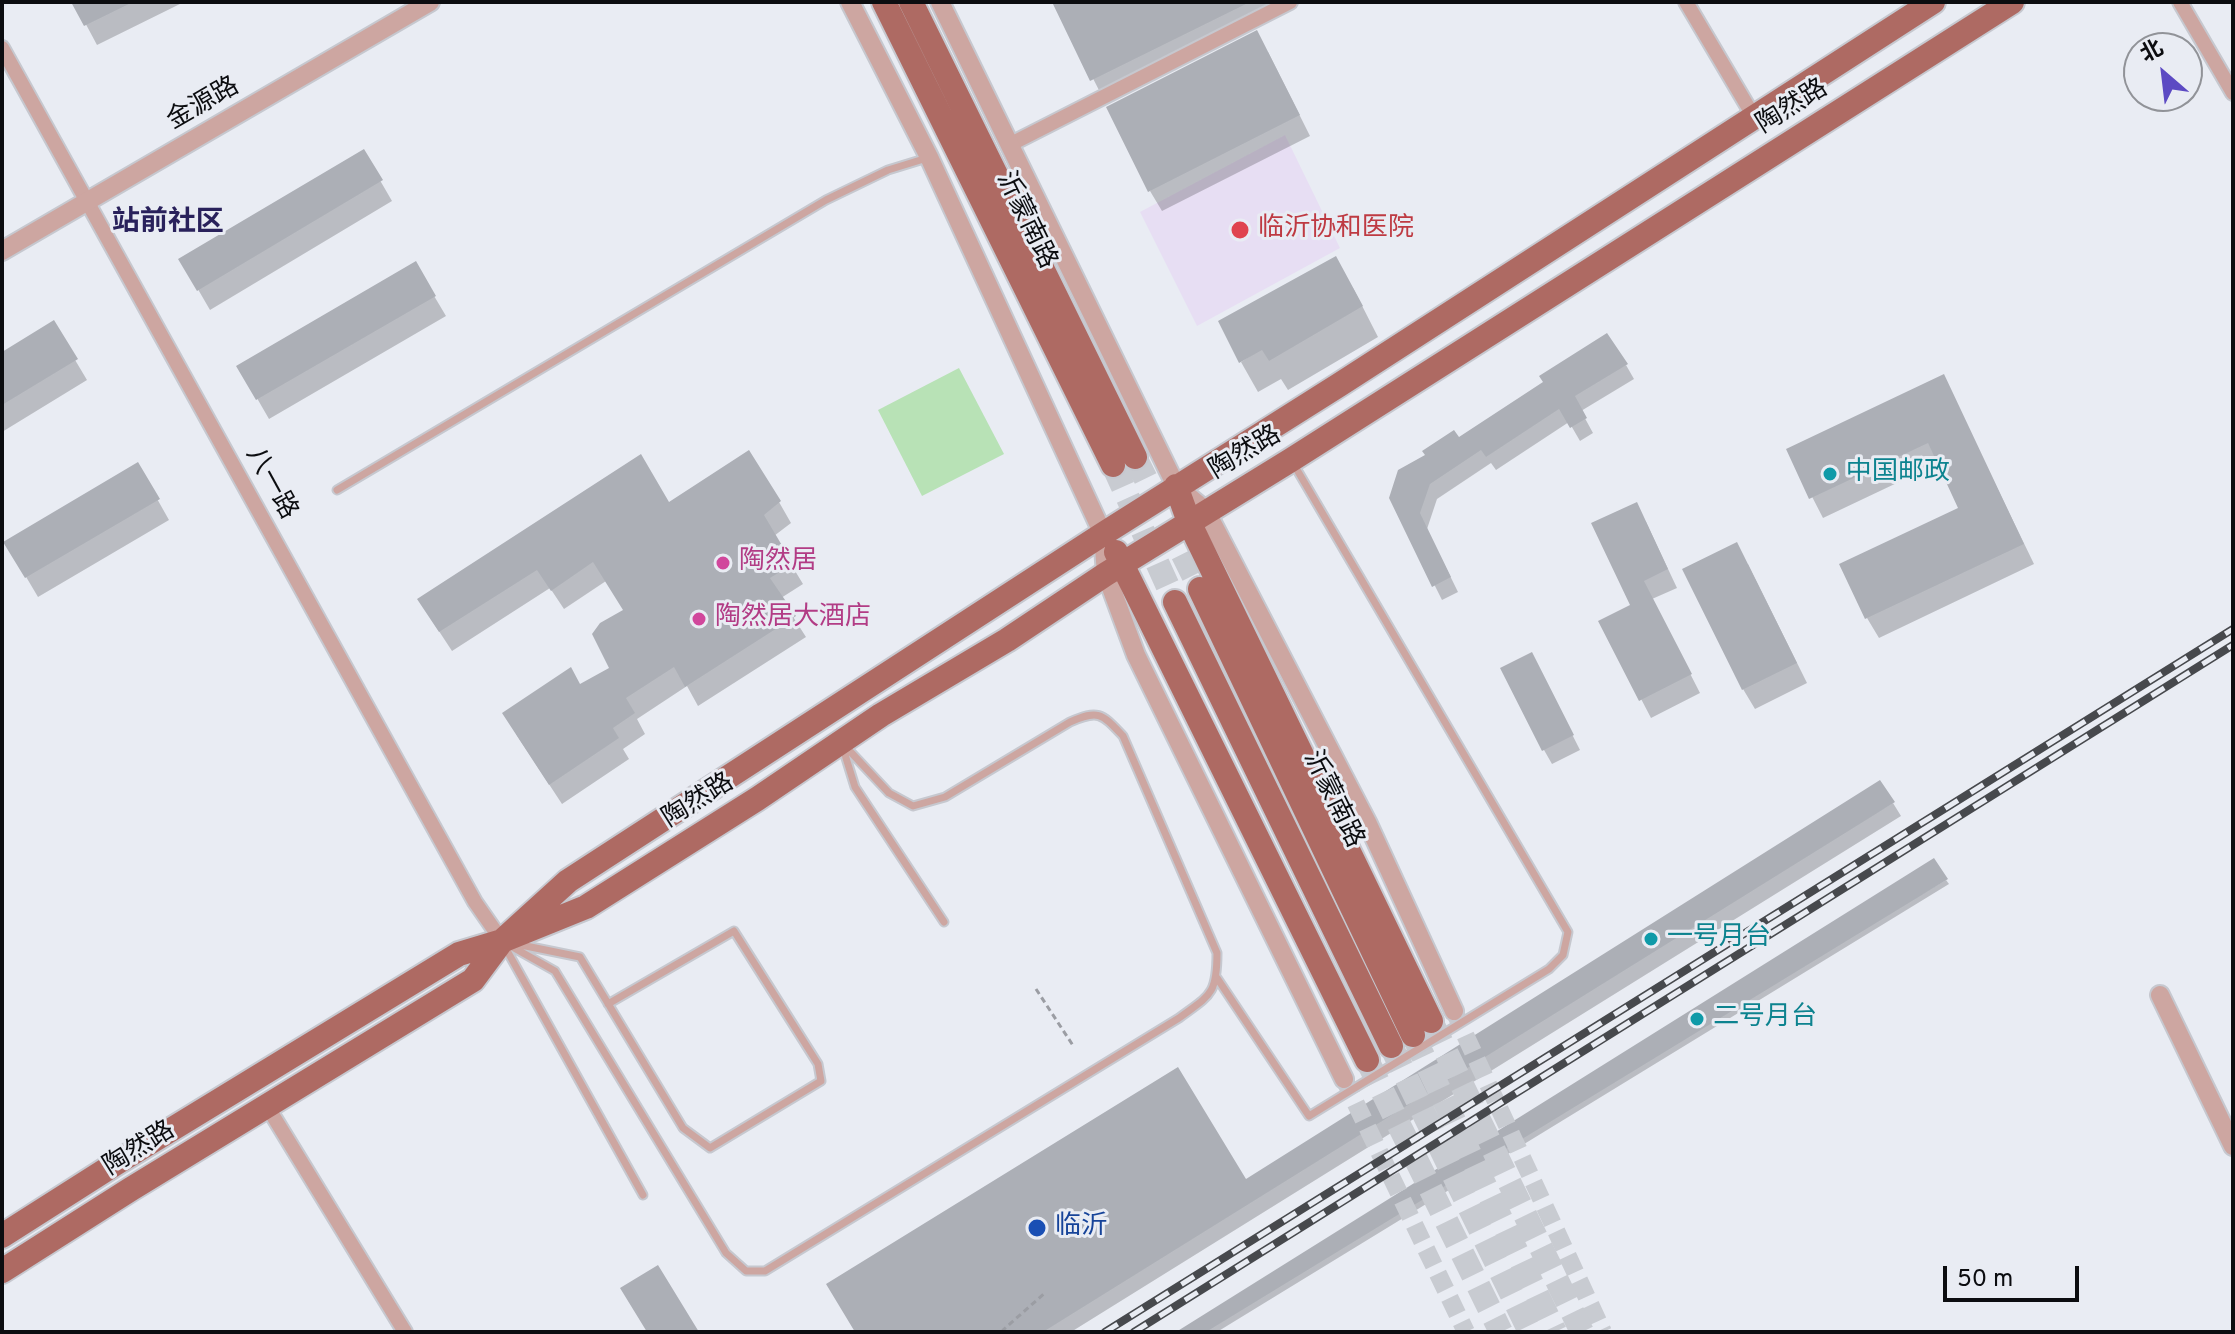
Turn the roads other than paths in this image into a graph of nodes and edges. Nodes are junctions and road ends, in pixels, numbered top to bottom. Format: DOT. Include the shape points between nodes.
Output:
graph roads {
  1 [pos="430,2"];
  2 [pos="850,2"];
  3 [pos="884,2"];
  4 [pos="911,2"];
  5 [pos="940,2"];
  6 [pos="1290,2"];
  7 [pos="1686,2"];
  8 [pos="1933,2"];
  9 [pos="2012,2"];
  10 [pos="2180,2"];
  11 [pos="2,48"];
  12 [pos="2233,93"];
  13 [pos="1754,117"];
  14 [pos="1009,145"];
  15 [pos="929,157"];
  16 [pos="87,202"];
  17 [pos="2,251"];
  18 [pos="1291,460"];
  19 [pos="1176,486"];
  20 [pos="337,490"];
  21 [pos="1198,516"];
  22 [pos="1103,534"];
  23 [pos="1115,569"];
  24 [pos="1200,589"];
  25 [pos="1175,602"];
  26 [pos="842,743"];
  27 [pos="944,922"];
  28 [pos="502,941"];
  29 [pos="1217,978"];
  30 [pos="2160,995"];
  31 [pos="608,1004"];
  32 [pos="1454,1011"];
  33 [pos="1391,1046"];
  34 [pos="1367,1060"];
  35 [pos="1344,1079"];
  36 [pos="267,1106"];
  37 [pos="2233,1146"];
  38 [pos="643,1195"];
  39 [pos="2,1236"];
  40 [pos="2,1271"];
  41 [pos="405,1332"];
  1 -- 16 [label="street, 金源路"];
  2 -- 15 [label="street"];
  3 -- 4 [label="main road, 沂蒙南路" via="1124,461"];
  5 -- 14 [label="street"];
  6 -- 14 [label="street"];
  7 -- 13 [label="street"];
  8 -- 13 [label="main road, 陶然路"];
  9 -- 18 [label="main road, 陶然路"];
  10 -- 12 [label="street"];
  11 -- 16 [label="street, 八一路"];
  13 -- 19 [label="main road, 陶然路"];
  14 -- 19 [label="street"];
  15 -- 20 [label="lane" via="826,200"];
  15 -- 22 [label="street"];
  16 -- 17 [label="street, 金源路"];
  16 -- 28 [label="street, 八一路" via="475,902"];
  18 -- 21 [label="main road, 陶然路"];
  18 -- 29 [label="lane" via="1568,932 1563,955 1549,969 1309,1116"];
  19 -- 21 [label="main road"];
  19 -- 22 [label="main road, 陶然路"];
  21 -- 23 [label="main road, 陶然路"];
  21 -- 24 [label="main road, 沂蒙南路" via="1422,1028"];
  21 -- 32 [label="street" via="1368,824"];
  22 -- 23 [label="main road"];
  22 -- 28 [label="main road, 陶然路" via="568,881"];
  23 -- 26 [label="main road, 陶然路"];
  23 -- 34 [label="main road"];
  23 -- 35 [label="street" via="1136,655"];
  25 -- 33 [label="main road, 沂蒙南路"];
  26 -- 27 [label="lane" via="855,787"];
  26 -- 28 [label="main road, 陶然路" via="586,907"];
  26 -- 29 [label="lane" via="889,793 913,806 945,797 1089,713 1106,718 1123,736 1217,953"];
  28 -- 29 [label="lane" via="555,971 726,1253 746,1271 765,1271 1179,1018 1210,995"];
  28 -- 31 [label="lane" via="580,957"];
  28 -- 36 [label="main road, 陶然路" via="473,980"];
  28 -- 38 [label="lane"];
  28 -- 39 [label="main road, 陶然路" via="459,954"];
  30 -- 37 [label="street"];
  31 -- 31 [label="lane" via="683,1128 710,1148 821,1081 818,1064 734,931"];
  36 -- 40 [label="main road, 陶然路"];
  36 -- 41 [label="street"];
}
